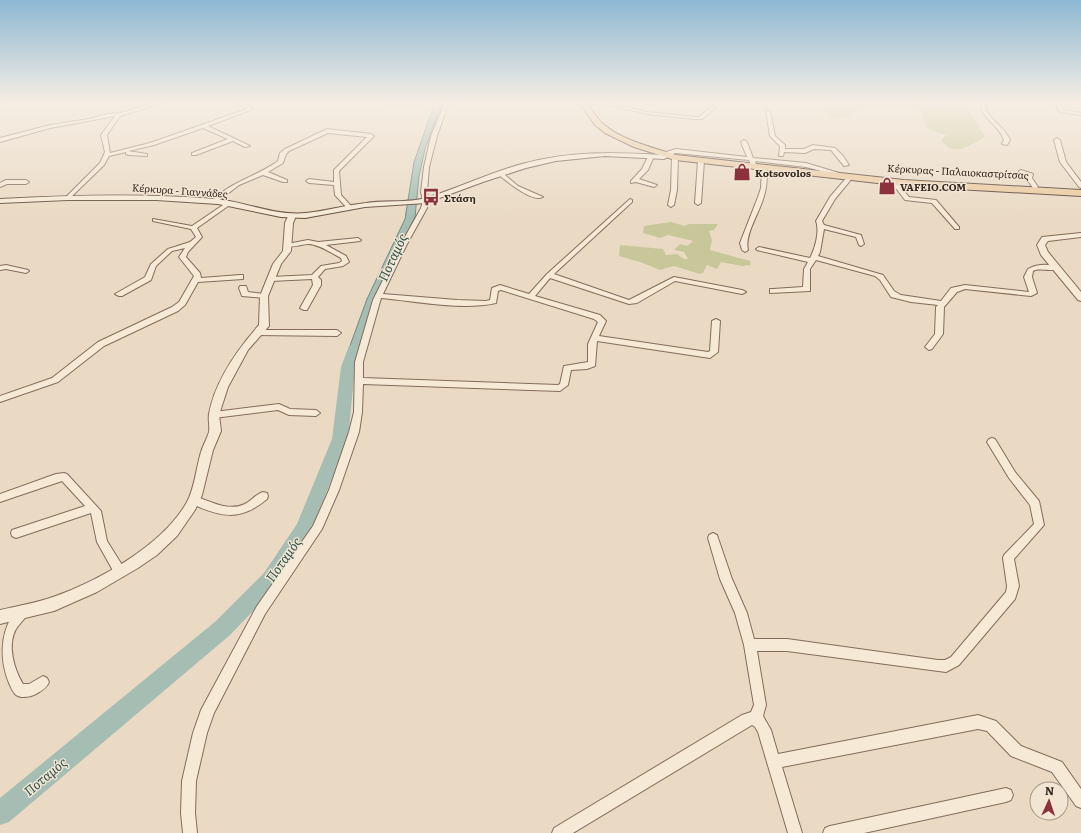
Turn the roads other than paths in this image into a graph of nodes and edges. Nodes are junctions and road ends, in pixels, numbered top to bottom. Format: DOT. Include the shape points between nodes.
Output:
graph roads {
  1 [pos="1057,140"];
  2 [pos="105,141"];
  3 [pos="161,141"];
  4 [pos="230,141"];
  5 [pos="230,141"];
  6 [pos="234,141"];
  7 [pos="306,141"];
  8 [pos="366,141"];
  9 [pos="434,141"];
  10 [pos="630,141"];
  11 [pos="777,141"];
  12 [pos="1007,141"];
  13 [pos="744,142"];
  14 [pos="1005,144"];
  15 [pos="247,146"];
  16 [pos="782,150"];
  17 [pos="207,151"];
  18 [pos="114,153"];
  19 [pos="107,154"];
  20 [pos="194,154"];
  21 [pos="669,154"];
  22 [pos="145,155"];
  23 [pos="651,156"];
  24 [pos="702,158"];
  25 [pos="753,162"];
  26 [pos="784,162"];
  27 [pos="846,165"];
  28 [pos="764,168"];
  29 [pos="1021,172"];
  30 [pos="264,173"];
  31 [pos="500,173"];
  32 [pos="836,173"];
  33 [pos="850,177"];
  34 [pos="285,181"];
  35 [pos="309,181"];
  36 [pos="26,182"];
  37 [pos="895,182"];
  38 [pos="337,184"];
  39 [pos="0,185"];
  40 [pos="654,185"];
  41 [pos="1081,186"];
  42 [pos="1035,187"];
  43 [pos="1081,190"];
  44 [pos="1081,193"];
  45 [pos="540,197"];
  46 [pos="68,198"];
  47 [pos="0,201"];
  48 [pos="422,201"];
  49 [pos="630,201"];
  50 [pos="214,202"];
  51 [pos="698,203"];
  52 [pos="228,204"];
  53 [pos="671,205"];
  54 [pos="350,208"];
  55 [pos="292,216"];
  56 [pos="155,220"];
  57 [pos="821,226"];
  58 [pos="193,228"];
  59 [pos="957,228"];
  60 [pos="1081,235"];
  61 [pos="358,240"];
  62 [pos="192,244"];
  63 [pos="318,244"];
  64 [pos="860,244"];
  65 [pos="289,245"];
  66 [pos="760,249"];
  67 [pos="745,250"];
  68 [pos="813,259"];
  69 [pos="0,268"];
  70 [pos="1055,268"];
  71 [pos="26,271"];
  72 [pos="549,275"];
  73 [pos="240,277"];
  74 [pos="314,277"];
  75 [pos="272,279"];
  76 [pos="196,280"];
  77 [pos="243,288"];
  78 [pos="773,291"];
  79 [pos="742,292"];
  80 [pos="119,294"];
  81 [pos="264,296"];
  82 [pos="379,296"];
  83 [pos="531,296"];
  84 [pos="1081,298"];
  85 [pos="943,303"];
  86 [pos="304,308"];
  87 [pos="716,320"];
  88 [pos="259,333"];
  89 [pos="336,334"];
  90 [pos="595,338"];
  91 [pos="929,347"];
  92 [pos="358,381"];
  93 [pos="0,399"];
  94 [pos="316,413"];
  95 [pos="214,415"];
  96 [pos="992,442"];
  97 [pos="263,496"];
  98 [pos="0,498"];
  99 [pos="194,500"];
  100 [pos="93,508"];
  101 [pos="16,533"];
  102 [pos="713,538"];
  103 [pos="120,572"];
  104 [pos="23,611"];
  105 [pos="0,617"];
  106 [pos="750,645"];
  107 [pos="43,682"];
  108 [pos="756,718"];
  109 [pos="774,762"];
  110 [pos="1006,795"];
  111 [pos="1081,801"];
  112 [pos="190,833"];
  113 [pos="559,833"];
  114 [pos="795,833"];
  115 [pos="830,833"];
  1 -- 41 [label="street" via="1063,162"];
  2 -- 19 [label="street"];
  3 -- 18 [label="street"];
  4 -- 17 [label="street"];
  5 -- 20 [label="street"];
  6 -- 15 [label="street"];
  7 -- 30 [label="street" via="283,153 281,162"];
  8 -- 38 [label="street" via="338,169"];
  9 -- 48 [label="street" via="428,160"];
  10 -- 21 [label="main road, Κέρκυρας - Παλαιοκαστρίτσας"];
  11 -- 16 [label="street" via="782,145"];
  12 -- 14 [label="street"];
  13 -- 25 [label="street"];
  16 -- 26 [label="street"];
  16 -- 27 [label="street" via="805,151 813,147 833,149"];
  18 -- 19 [label="street"];
  18 -- 22 [label="street"];
  19 -- 46 [label="street" via="99,168"];
  21 -- 23 [label="main road" via="664,157"];
  21 -- 24 [label="main road, Κέρκυρας - Παλαιοκαστρίτσας"];
  21 -- 53 [label="street" via="674,190"];
  23 -- 31 [label="main road" via="583,156 531,164"];
  23 -- 40 [label="street" via="645,170 634,181"];
  24 -- 25 [label="main road, Κέρκυρας - Παλαιοκαστρίτσας"];
  24 -- 28 [label="main road, Κέρκυρας - Παλαιοκαστρίτσας"];
  24 -- 51 [label="street"];
  25 -- 26 [label="street"];
  25 -- 32 [label="main road, Κέρκυρας - Παλαιοκαστρίτσας"];
  26 -- 32 [label="street"];
  28 -- 33 [label="main road, Κέρκυρας - Παλαιοκαστρίτσας"];
  28 -- 67 [label="street" via="766,178 743,243"];
  29 -- 42 [label="street" via="1031,175 1029,178"];
  30 -- 34 [label="street"];
  30 -- 50 [label="street" via="237,184"];
  31 -- 45 [label="street" via="516,187"];
  31 -- 48 [label="main road"];
  32 -- 42 [label="main road, Κέρκυρας - Παλαιοκαστρίτσας" via="917,182"];
  33 -- 37 [label="main road, Κέρκυρας - Παλαιοκαστρίτσας"];
  33 -- 57 [label="street" via="828,203 819,221"];
  35 -- 38 [label="street"];
  36 -- 39 [label="street" via="6,182"];
  37 -- 44 [label="main road, Κέρκυρας - Παλαιοκαστρίτσας"];
  37 -- 59 [label="street" via="907,199 934,201"];
  38 -- 54 [label="street" via="339,196"];
  42 -- 43 [label="main road, Κέρκυρας - Παλαιοκαστρίτσας"];
  46 -- 47 [label="main road, Κέρκυρα - Γιαννάδες"];
  46 -- 50 [label="main road, Κέρκυρα - Γιαννάδες" via="151,198"];
  48 -- 54 [label="main road, Κέρκυρα - Γιαννάδες"];
  48 -- 82 [label="street" via="424,208"];
  49 -- 72 [label="street"];
  50 -- 52 [label="main road, Κέρκυρα - Γιαννάδες"];
  52 -- 55 [label="main road, Κέρκυρα - Γιαννάδες"];
  52 -- 58 [label="street"];
  54 -- 55 [label="main road, Κέρκυρα - Γιαννάδες" via="311,216"];
  55 -- 65 [label="street" via="289,223"];
  56 -- 58 [label="street"];
  57 -- 64 [label="street" via="859,236"];
  57 -- 68 [label="street" via="817,252"];
  58 -- 62 [label="street" via="199,236"];
  60 -- 70 [label="street" via="1052,238 1042,242 1043,252"];
  61 -- 63 [label="street"];
  62 -- 76 [label="street" via="182,257 198,274"];
  62 -- 80 [label="street" via="170,250 153,265 148,278"];
  63 -- 65 [label="street" via="308,242"];
  63 -- 74 [label="street" via="344,257 346,261 341,265 322,267"];
  65 -- 75 [label="street" via="285,256 278,261"];
  66 -- 68 [label="street"];
  68 -- 78 [label="street" via="807,269 807,289"];
  68 -- 85 [label="street" via="878,275 898,297"];
  69 -- 71 [label="street"];
  70 -- 84 [label="street"];
  70 -- 85 [label="street" via="1036,267 1030,270 1028,276 1033,293 1031,294 960,288 954,290"];
  72 -- 79 [label="street" via="631,302 674,279"];
  72 -- 83 [label="street"];
  73 -- 76 [label="street"];
  74 -- 75 [label="street"];
  74 -- 86 [label="street" via="317,285"];
  75 -- 81 [label="street"];
  76 -- 93 [label="street" via="175,310 101,344 55,380"];
  77 -- 81 [label="street" via="245,294"];
  81 -- 88 [label="street" via="264,326"];
  82 -- 83 [label="street" via="488,303 493,301 495,290 500,287"];
  82 -- 92 [label="street" via="359,362"];
  83 -- 90 [label="street" via="599,318 601,322"];
  85 -- 91 [label="street" via="938,313 939,334"];
  87 -- 90 [label="street" via="714,352 710,355"];
  88 -- 89 [label="street"];
  88 -- 95 [label="street" via="244,348 223,387"];
  90 -- 92 [label="street" via="591,350 592,364 567,368 564,385 560,388"];
  92 -- 112 [label="street" via="358,412 354,432 317,529 261,610 208,710 189,781"];
  94 -- 95 [label="street" via="288,412 279,407"];
  95 -- 99 [label="street" via="215,431 207,450"];
  96 -- 106 [label="street" via="1012,475 1035,504 1039,524 1008,558 1013,586 1011,595 955,661 946,666 938,666 787,645"];
  97 -- 99 [label="street" via="249,506 233,512 214,510"];
  98 -- 100 [label="street" via="62,477"];
  99 -- 103 [label="street" via="172,532 152,551"];
  100 -- 101 [label="street"];
  100 -- 103 [label="street" via="97,514 102,542"];
  102 -- 106 [label="street"];
  103 -- 104 [label="street" via="54,604"];
  104 -- 105 [label="street"];
  104 -- 107 [label="street" via="10,629 7,638 7,660 20,690 30,690"];
  106 -- 108 [label="street" via="760,705"];
  108 -- 109 [label="street" via="763,726"];
  108 -- 113 [label="street" via="747,720"];
  109 -- 111 [label="street" via="978,722 992,726 1016,750 1057,767"];
  109 -- 114 [label="street"];
  110 -- 115 [label="street"];
}
